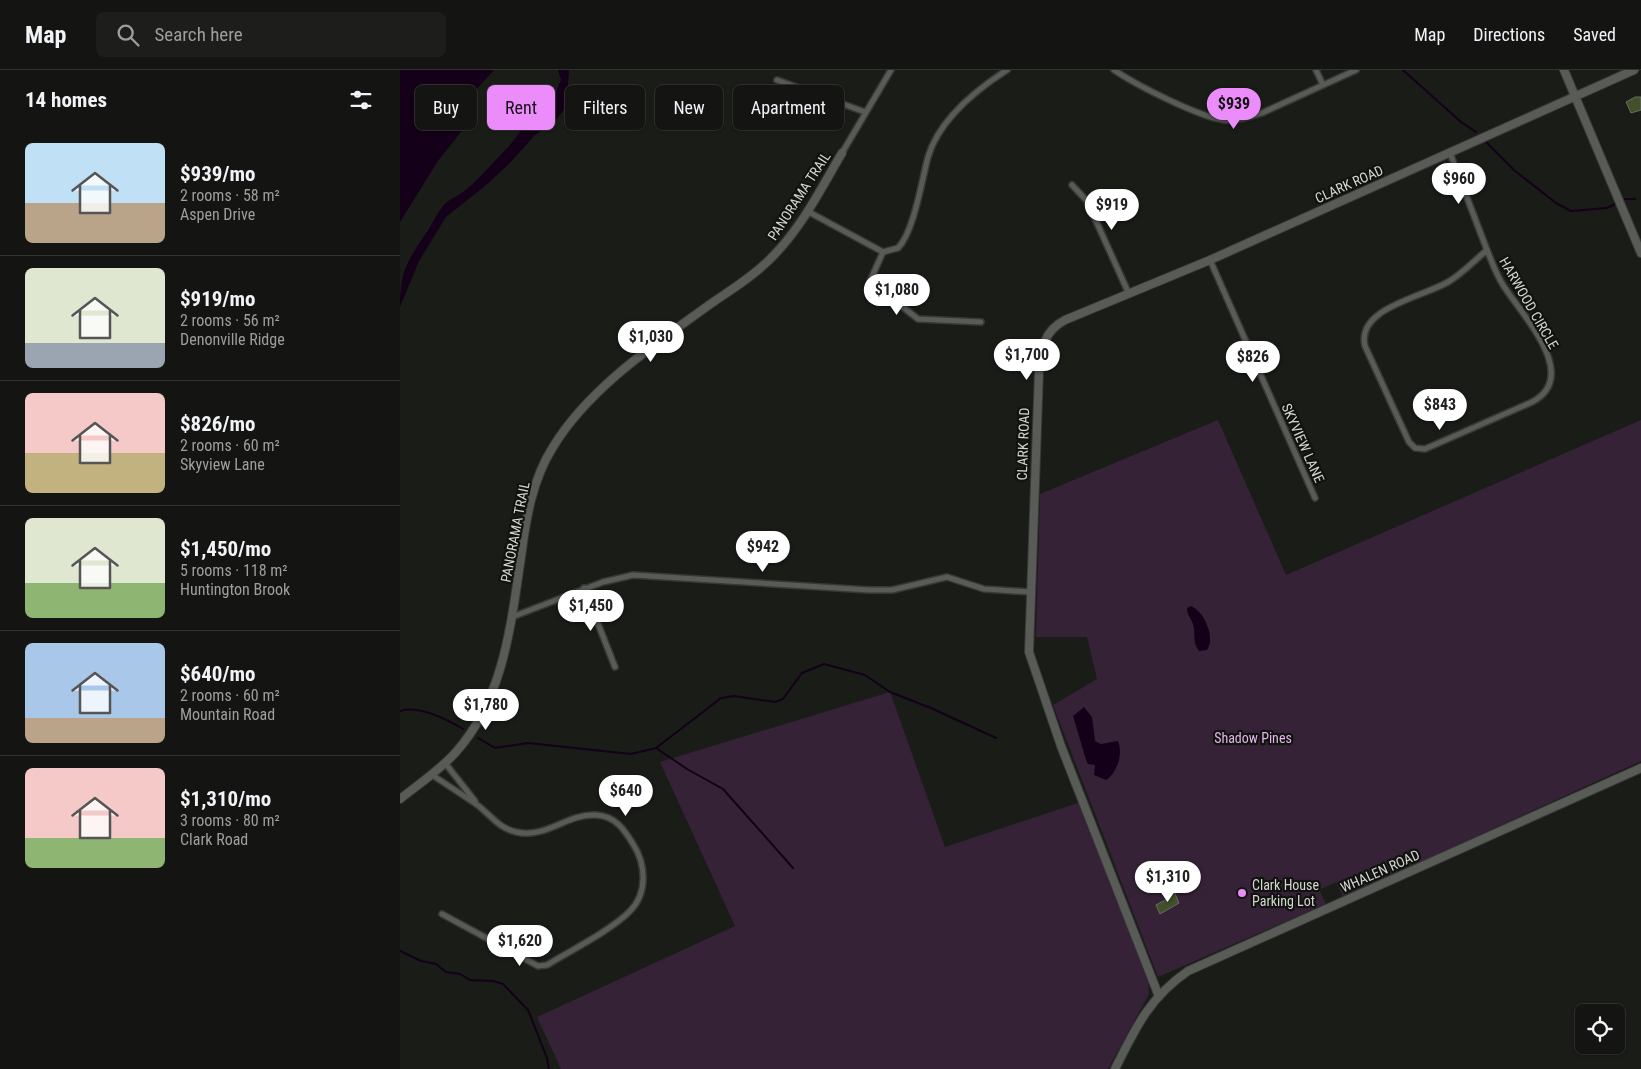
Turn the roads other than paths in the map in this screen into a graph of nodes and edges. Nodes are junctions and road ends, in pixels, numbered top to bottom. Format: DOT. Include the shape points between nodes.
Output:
graph roads {
  1 [pos="891,70"];
  2 [pos="1007,70"];
  3 [pos="1114,70"];
  4 [pos="1316,70"];
  5 [pos="1356,70"];
  6 [pos="1564,70"];
  7 [pos="1634,70"];
  8 [pos="777,80"];
  9 [pos="1323,85"];
  10 [pos="1576,96"];
  11 [pos="866,112"];
  12 [pos="842,153"];
  13 [pos="1450,153"];
  14 [pos="1072,185"];
  15 [pos="807,211"];
  16 [pos="1487,250"];
  17 [pos="884,252"];
  18 [pos="1641,254"];
  19 [pos="1210,260"];
  20 [pos="1129,294"];
  21 [pos="981,322"];
  22 [pos="1315,498"];
  23 [pos="584,588"];
  24 [pos="1030,592"];
  25 [pos="512,617"];
  26 [pos="615,668"];
  27 [pos="445,763"];
  28 [pos="1641,768"];
  29 [pos="432,774"];
  30 [pos="400,799"];
  31 [pos="478,806"];
  32 [pos="442,914"];
  33 [pos="1158,994"];
  34 [pos="1115,1069"];
  1 -- 11 [label="street, PANORAMA TRAIL"];
  2 -- 17 [label="street" via="966,103 938,135 928,157 905,239 895,250"];
  3 -- 9 [label="street" via="1201,114 1221,120 1238,120 1262,113"];
  4 -- 9 [label="street"];
  5 -- 9 [label="street"];
  6 -- 10 [label="street"];
  7 -- 10 [label="street, CLARK ROAD"];
  8 -- 11 [label="street"];
  10 -- 13 [label="street, CLARK ROAD"];
  10 -- 18 [label="street"];
  11 -- 12 [label="street, PANORAMA TRAIL"];
  12 -- 15 [label="street, PANORAMA TRAIL"];
  13 -- 16 [label="street, HARWOOD CIRCLE"];
  13 -- 19 [label="street, CLARK ROAD"];
  14 -- 20 [label="street" via="1087,201"];
  15 -- 17 [label="street"];
  15 -- 25 [label="street, PANORAMA TRAIL" via="769,261 625,369 597,394 558,439 535,485"];
  16 -- 16 [label="street, HARWOOD CIRCLE" via="1503,284 1544,349 1551,367 1552,382 1544,394 1532,402 1425,449 1415,448 1409,442 1366,346 1366,329 1375,316 1447,283"];
  17 -- 21 [label="street" via="870,281 914,317 934,321"];
  19 -- 20 [label="street, CLARK ROAD"];
  19 -- 22 [label="street, SKYVIEW LANE"];
  20 -- 24 [label="street, CLARK ROAD" via="1057,324 1043,342 1038,370"];
  23 -- 24 [label="street" via="632,575 879,590 947,577 984,589"];
  23 -- 25 [label="street"];
  23 -- 26 [label="street"];
  24 -- 33 [label="street, CLARK ROAD" via="1028,643 1033,668"];
  25 -- 27 [label="street, PANORAMA TRAIL" via="499,674 484,712 468,738"];
  27 -- 29 [label="street, PANORAMA TRAIL"];
  27 -- 31 [label="street"];
  28 -- 33 [label="street, WHALEN ROAD" via="1197,966"];
  29 -- 30 [label="street, PANORAMA TRAIL"];
  29 -- 31 [label="street"];
  31 -- 32 [label="street" via="500,826 517,833 543,832 591,815 614,820 625,830 642,859 644,874 640,895 630,912 547,965 538,966"];
  33 -- 34 [label="street, WHALEN ROAD" via="1142,1014"];
}
